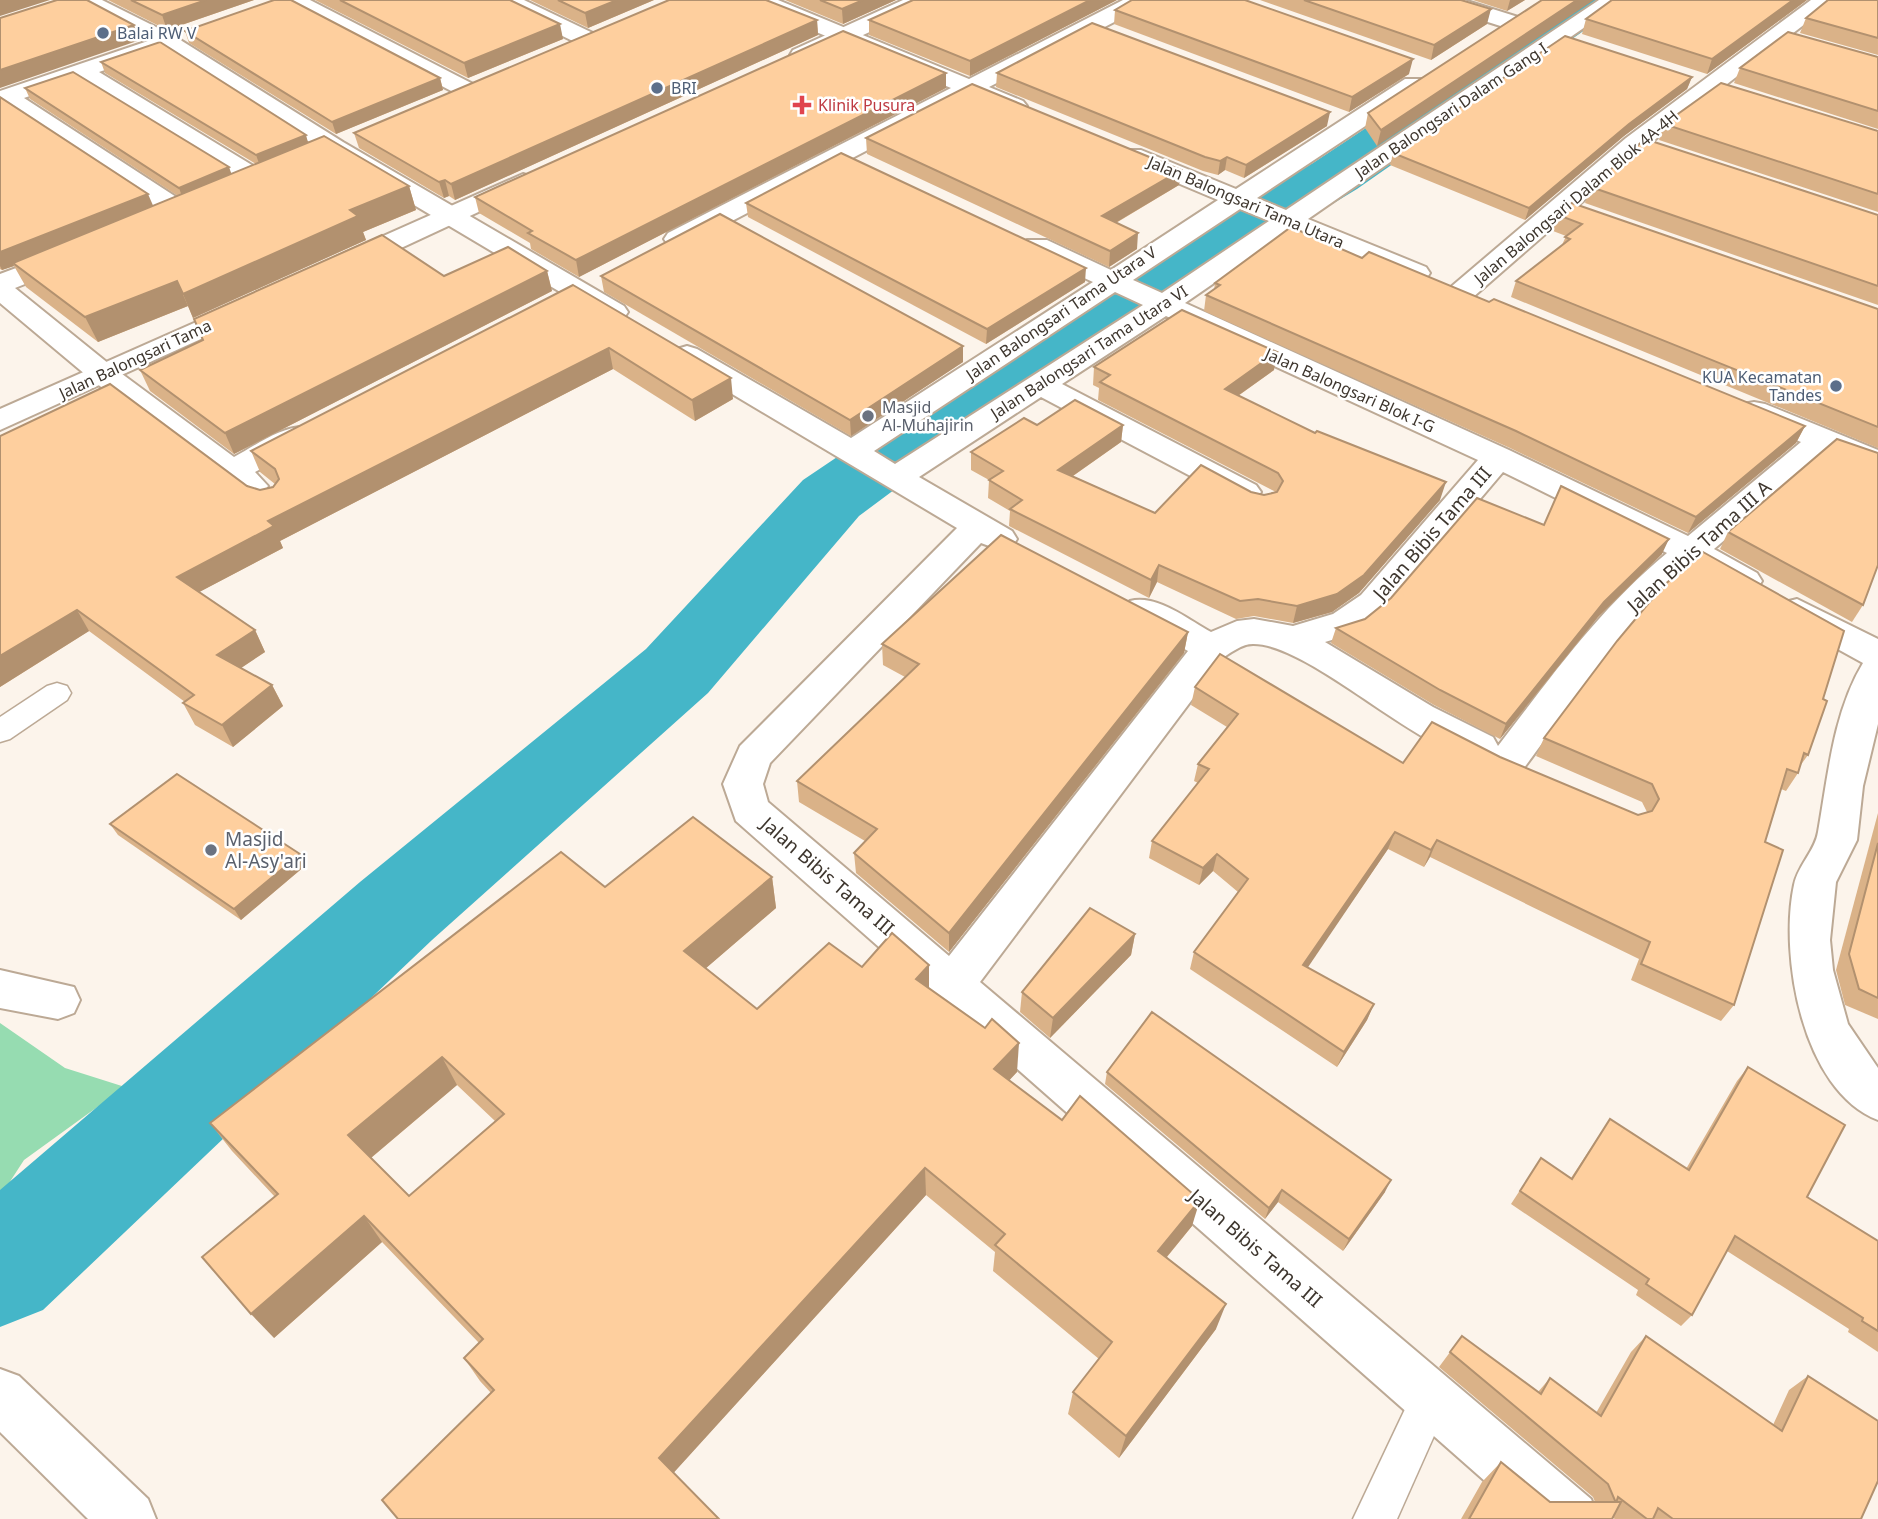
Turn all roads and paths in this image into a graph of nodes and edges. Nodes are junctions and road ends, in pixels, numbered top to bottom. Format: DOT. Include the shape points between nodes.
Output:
graph roads {
  1 [pos="293,0"];
  2 [pos="507,0"];
  3 [pos="759,0"];
  4 [pos="920,0"];
  5 [pos="1139,0"];
  6 [pos="1442,0"];
  7 [pos="1613,0"];
  8 [pos="1825,0"];
  9 [pos="78,1"];
  10 [pos="1533,7"];
  11 [pos="1510,22"];
  12 [pos="1089,25"];
  13 [pos="192,32"];
  14 [pos="1114,34"];
  15 [pos="844,35"];
  16 [pos="1488,36"];
  17 [pos="1777,36"];
  18 [pos="1559,37"];
  19 [pos="166,41"];
  20 [pos="1802,44"];
  21 [pos="1584,45"];
  22 [pos="565,50"];
  23 [pos="1408,62"];
  24 [pos="780,64"];
  25 [pos="81,71"];
  26 [pos="1686,78"];
  27 [pos="492,80"];
  28 [pos="1712,86"];
  29 [pos="968,87"];
  30 [pos="467,90"];
  31 [pos="1737,94"];
  32 [pos="3,98"];
  33 [pos="443,100"];
  34 [pos="1032,113"];
  35 [pos="1327,114"];
  36 [pos="1352,124"];
  37 [pos="358,136"];
  38 [pos="1635,143"];
  39 [pos="1109,145"];
  40 [pos="323,151"];
  41 [pos="1661,151"];
  42 [pos="551,169"];
  43 [pos="231,190"];
  44 [pos="1239,199"];
  45 [pos="206,201"];
  46 [pos="1562,206"];
  47 [pos="181,212"];
  48 [pos="450,215"];
  49 [pos="1588,215"];
  50 [pos="721,216"];
  51 [pos="1284,218"];
  52 [pos="155,222"];
  53 [pos="745,229"];
  54 [pos="1013,234"];
  55 [pos="90,248"];
  56 [pos="650,253"];
  57 [pos="326,272"];
  58 [pos="0,284"];
  59 [pos="0,289"];
  60 [pos="1136,293"];
  61 [pos="1475,298"];
  62 [pos="264,300"];
  63 [pos="103,374"];
  64 [pos="1039,384"];
  65 [pos="1733,402"];
  66 [pos="0,421"];
  67 [pos="318,426"];
  68 [pos="1824,439"];
  69 [pos="1498,457"];
  70 [pos="1878,462"];
  71 [pos="875,466"];
  72 [pos="232,471"];
  73 [pos="270,499"];
  74 [pos="1261,500"];
  75 [pos="977,527"];
  76 [pos="1690,550"];
  77 [pos="1027,552"];
  78 [pos="1114,596"];
  79 [pos="1293,639"];
  80 [pos="1211,648"];
  81 [pos="1878,655"];
  82 [pos="1878,668"];
  83 [pos="57,693"];
  84 [pos="0,731"];
  85 [pos="1507,762"];
  86 [pos="1543,778"];
  87 [pos="953,984"];
  88 [pos="0,989"];
  89 [pos="58,1000"];
  90 [pos="1878,1099"];
  91 [pos="0,1395"];
  92 [pos="1430,1400"];
  93 [pos="128,1519"];
  94 [pos="1375,1519"];
  95 [pos="1571,1519"];
  1 -- 30 [label="street"];
  2 -- 22 [label="street" via="600,35"];
  3 -- 15 [label="street"];
  4 -- 15 [label="street"];
  5 -- 12 [label="street"];
  6 -- 11 [label="street"];
  7 -- 18 [label="street, Jalan Balongsari Dalam Gang I"];
  8 -- 17 [label="street, Jalan Balongsari Dalam Blok 4A-4H"];
  9 -- 19 [label="street"];
  10 -- 11 [label="street"];
  11 -- 16 [label="street"];
  12 -- 14 [label="street"];
  12 -- 29 [label="street"];
  13 -- 19 [label="street"];
  15 -- 24 [label="street"];
  15 -- 29 [label="street"];
  17 -- 20 [label="street"];
  17 -- 28 [label="street, Jalan Balongsari Dalam Blok 4A-4H"];
  18 -- 21 [label="street"];
  18 -- 51 [label="street, Jalan Balongsari Dalam Gang I"];
  19 -- 25 [label="street"];
  19 -- 40 [label="street"];
  23 -- 36 [label="street, Jalan Balongsari Tama Utara V" via="1433,71"];
  25 -- 32 [label="street"];
  25 -- 43 [label="street" via="267,174"];
  26 -- 28 [label="street"];
  27 -- 30 [label="street"];
  28 -- 31 [label="street"];
  28 -- 38 [label="street, Jalan Balongsari Dalam Blok 4A-4H"];
  29 -- 34 [label="street"];
  29 -- 50 [label="street" via="853,160"];
  30 -- 33 [label="street"];
  32 -- 47 [label="street"];
  35 -- 36 [label="street"];
  36 -- 44 [label="street, Jalan Balongsari Tama Utara V"];
  37 -- 40 [label="street"];
  38 -- 41 [label="street"];
  38 -- 46 [label="street, Jalan Balongsari Dalam Blok 4A-4H"];
  39 -- 44 [label="street, Jalan Balongsari Tama Utara"];
  40 -- 48 [label="street"];
  42 -- 48 [label="street"];
  44 -- 51 [label="street, Jalan Balongsari Tama Utara"];
  44 -- 60 [label="street, Jalan Balongsari Tama Utara V"];
  45 -- 47 [label="street"];
  46 -- 49 [label="street"];
  46 -- 61 [label="street, Jalan Balongsari Dalam Blok 4A-4H"];
  47 -- 52 [label="street"];
  48 -- 57 [label="street"];
  48 -- 71 [label="street"];
  50 -- 53 [label="street"];
  50 -- 56 [label="street"];
  51 -- 60 [label="street, Jalan Balongsari Tama Utara VI"];
  51 -- 61 [label="street, Jalan Balongsari Tama Utara"];
  54 -- 60 [label="street, Jalan Balongsari Blok I-G"];
  55 -- 58 [label="street"];
  59 -- 63 [label="street"];
  60 -- 64 [label="street, Jalan Balongsari Tama Utara VI"];
  60 -- 69 [label="street, Jalan Balongsari Blok I-G"];
  60 -- 71 [label="street, Jalan Balongsari Tama Utara V" via="978,354"];
  62 -- 63 [label="street, Jalan Balongsari Tama"];
  63 -- 66 [label="street, Jalan Balongsari Tama"];
  63 -- 72 [label="street"];
  64 -- 71 [label="street, Jalan Balongsari Tama Utara VI"];
  64 -- 74 [label="street"];
  65 -- 68 [label="street"];
  67 -- 72 [label="street"];
  68 -- 70 [label="street"];
  68 -- 76 [label="street, Jalan Bibis Tama III A"];
  69 -- 76 [label="street, Jalan Balongsari Blok I-G"];
  69 -- 79 [label="street, Jalan Bibis Tama III" via="1373,603 1346,623"];
  71 -- 75 [label="street"];
  72 -- 73 [label="street"];
  75 -- 77 [label="street"];
  75 -- 87 [label="street, Jalan Bibis Tama III" via="754,756 743,784 750,810"];
  76 -- 81 [label="street, Jalan Balongsari Blok I-G"];
  76 -- 85 [label="street, Jalan Bibis Tama III A" via="1640,594 1593,648"];
  78 -- 80 [label="street"];
  79 -- 80 [label="street, Jalan Bibis Tama III" via="1255,631 1237,633"];
  79 -- 85 [label="street" via="1420,717"];
  80 -- 87 [label="street"];
  82 -- 90 [label="street" via="1851,754 1837,841 1814,883 1810,955 1816,999 1833,1041"];
  83 -- 84 [label="lane"];
  85 -- 86 [label="street"];
  87 -- 92 [label="street, Jalan Bibis Tama III"];
  88 -- 89 [label="street"];
  91 -- 93 [label="street"];
  92 -- 94 [label="lane"];
  92 -- 95 [label="street, Jalan Bibis Tama III"];
}
